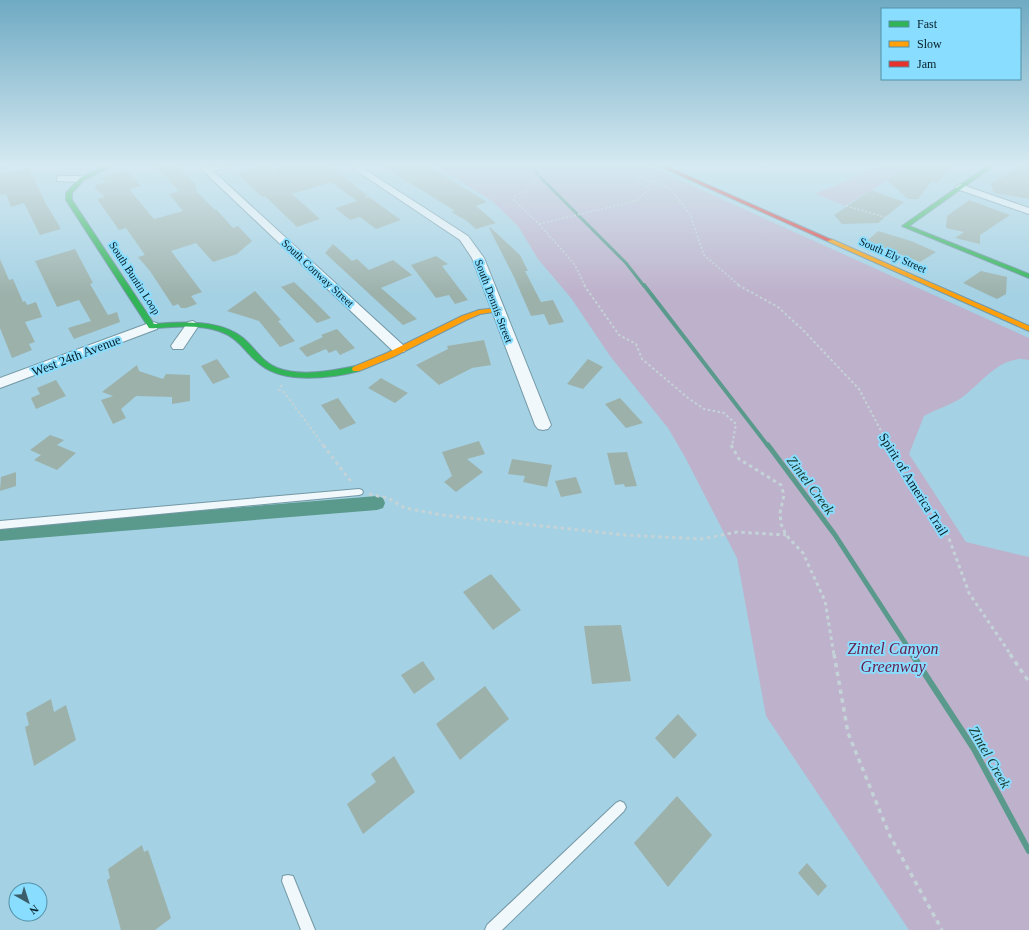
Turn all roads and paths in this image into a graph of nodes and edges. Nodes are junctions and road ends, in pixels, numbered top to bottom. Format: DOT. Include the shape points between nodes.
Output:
graph roads {
  1 [pos="75,208"];
  2 [pos="248,208"];
  3 [pos="419,208"];
  4 [pos="523,208"];
  5 [pos="605,208"];
  6 [pos="686,208"];
  7 [pos="758,208"];
  8 [pos="854,208"];
  9 [pos="930,208"];
  10 [pos="539,224"];
  11 [pos="907,225"];
  12 [pos="1029,276"];
  13 [pos="498,310"];
  14 [pos="193,325"];
  15 [pos="152,326"];
  16 [pos="1029,329"];
  17 [pos="178,346"];
  18 [pos="399,349"];
  19 [pos="289,373"];
  20 [pos="0,383"];
  21 [pos="543,425"];
  22 [pos="359,492"];
  23 [pos="0,525"];
  24 [pos="786,534"];
  25 [pos="1029,682"];
  26 [pos="620,807"];
  27 [pos="288,881"];
  28 [pos="308,930"];
  29 [pos="492,930"];
  30 [pos="942,930"];
  1 -- 15 [label="street, South Buntin Loop"];
  2 -- 18 [label="street, South Conway Street"];
  3 -- 13 [label="street, South Dennis Street" via="464,238 478,258"];
  4 -- 10 [label="path"];
  5 -- 10 [label="path"];
  6 -- 25 [label="path, Spirit of America Trail" via="690,214 704,255 736,284 778,307 859,390 896,460 947,533 968,593"];
  7 -- 16 [label="street, South Ely Street"];
  8 -- 11 [label="path"];
  9 -- 11 [label="street"];
  10 -- 24 [label="path" via="575,265 584,285 620,335 636,344 642,359 688,398 704,409 724,413 736,424 731,444 739,459 781,485 784,495 780,513 781,524"];
  11 -- 12 [label="street" via="905,226"];
  13 -- 18 [label="street, South Buntin Loop" via="479,312"];
  13 -- 21 [label="street, South Dennis Street"];
  14 -- 15 [label="street, South Buntin Loop"];
  14 -- 17 [label="street"];
  14 -- 19 [label="street, South Buntin Loop" via="229,334 241,340 260,361 272,369"];
  15 -- 20 [label="street, West 24th Avenue"];
  18 -- 19 [label="street, South Buntin Loop" via="364,366 346,370 305,375"];
  19 -- 22 [label="path" via="278,390 284,392"];
  22 -- 23 [label="lane"];
  22 -- 24 [label="path" via="388,498 404,508 442,515 625,535 702,538 737,532"];
  24 -- 30 [label="path" via="803,553 825,601 848,733 864,776 890,836"];
  26 -- 29 [label="lane"];
  27 -- 28 [label="lane"];
}
